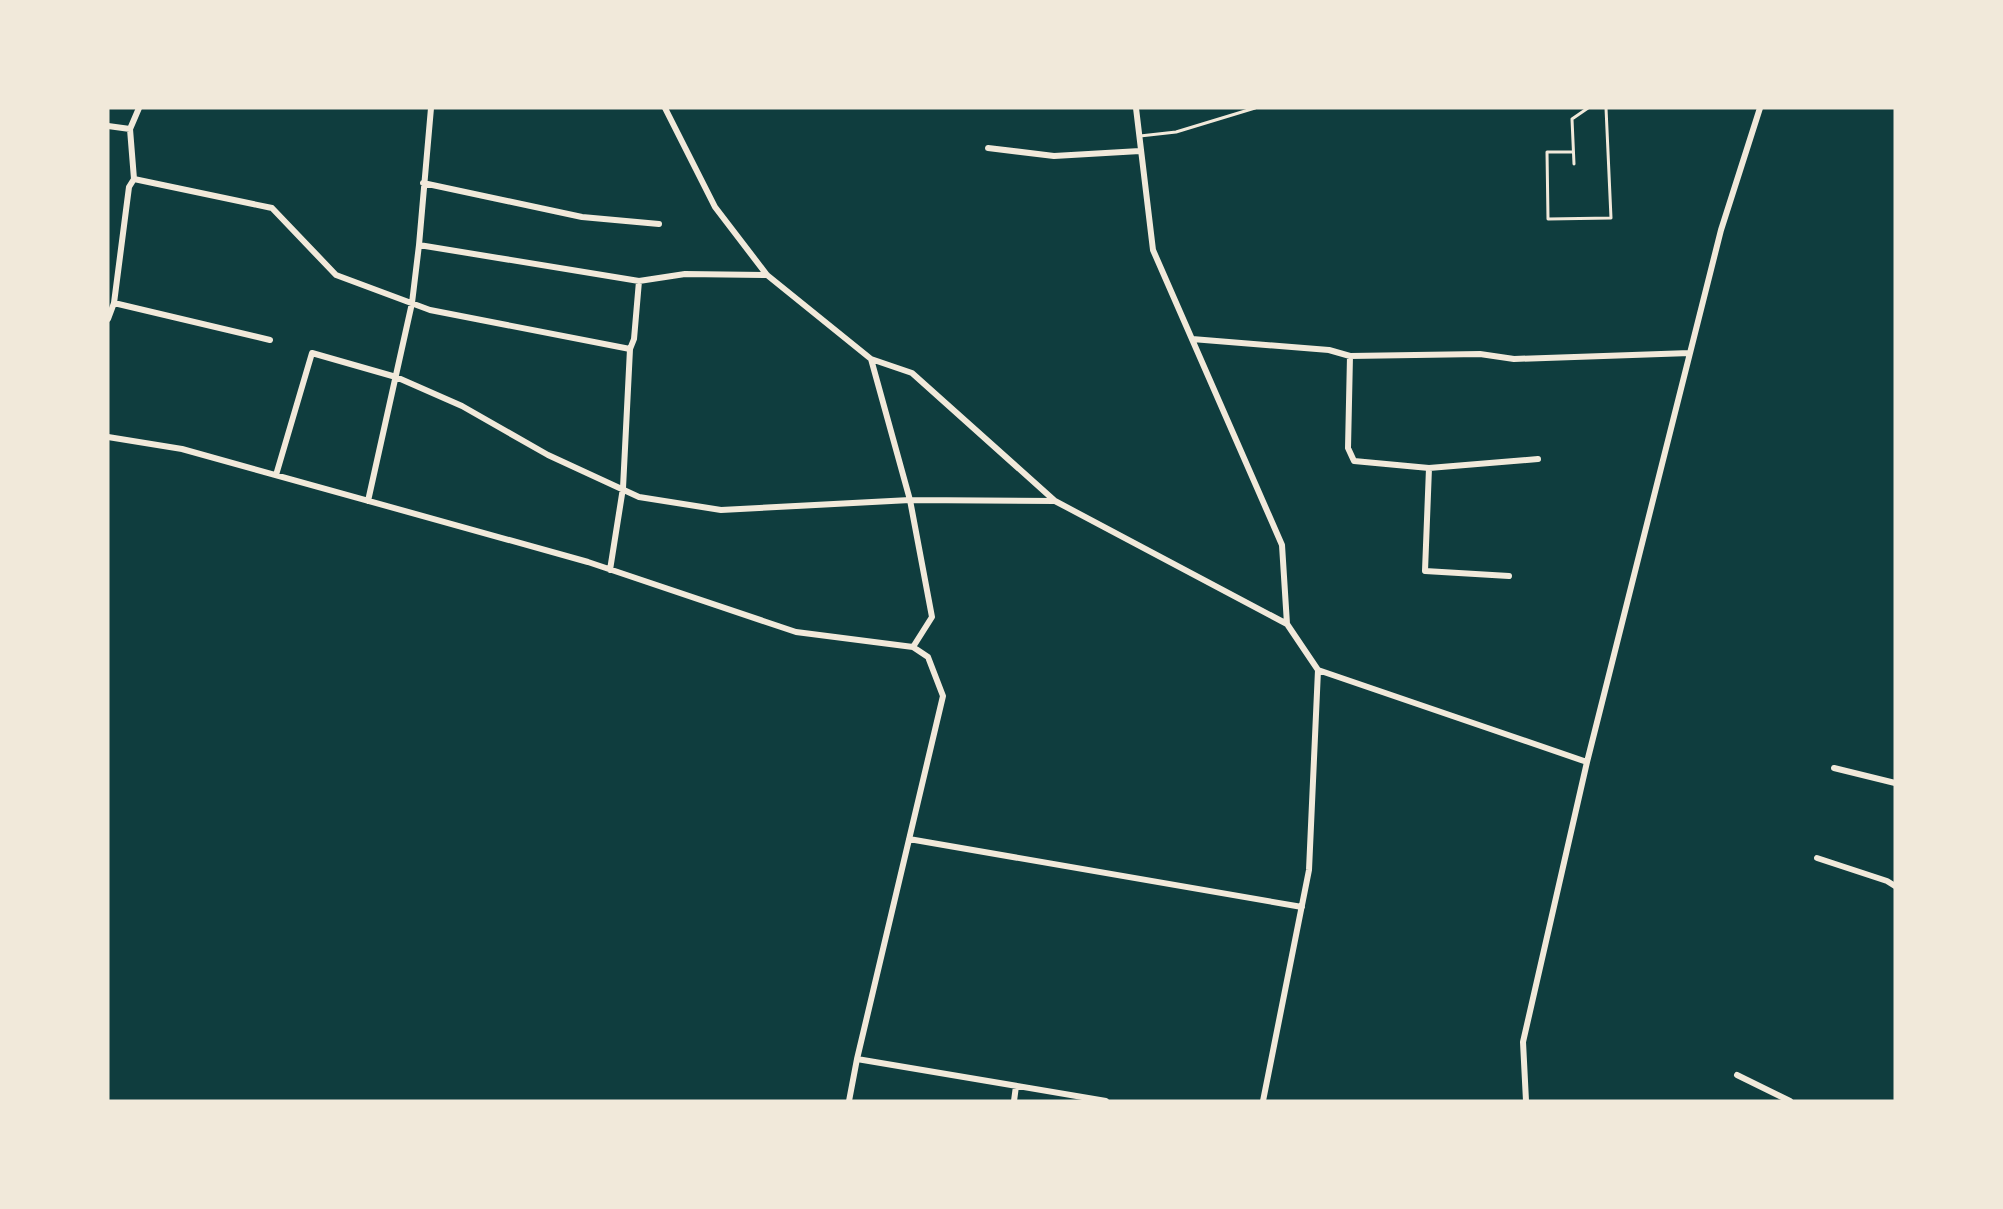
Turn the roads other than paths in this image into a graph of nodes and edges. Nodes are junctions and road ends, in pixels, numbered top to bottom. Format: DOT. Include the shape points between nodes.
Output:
graph roads {
  1 [pos="139,108"];
  2 [pos="431,108"];
  3 [pos="665,108"];
  4 [pos="1136,108"];
  5 [pos="1255,108"];
  6 [pos="1588,108"];
  7 [pos="1606,108"];
  8 [pos="1760,108"];
  9 [pos="108,126"];
  10 [pos="130,129"];
  11 [pos="1138,136"];
  12 [pos="988,148"];
  13 [pos="1140,151"];
  14 [pos="1574,152"];
  15 [pos="1574,164"];
  16 [pos="134,179"];
  17 [pos="423,183"];
  18 [pos="659,224"];
  19 [pos="419,245"];
  20 [pos="767,276"];
  21 [pos="639,281"];
  22 [pos="114,303"];
  23 [pos="412,303"];
  24 [pos="108,319"];
  25 [pos="1192,339"];
  26 [pos="270,340"];
  27 [pos="630,349"];
  28 [pos="1690,353"];
  29 [pos="1350,356"];
  30 [pos="871,359"];
  31 [pos="396,377"];
  32 [pos="108,437"];
  33 [pos="1538,459"];
  34 [pos="1429,468"];
  35 [pos="276,475"];
  36 [pos="623,488"];
  37 [pos="910,500"];
  38 [pos="368,501"];
  39 [pos="1055,501"];
  40 [pos="610,570"];
  41 [pos="1509,576"];
  42 [pos="1287,624"];
  43 [pos="914,647"];
  44 [pos="1318,670"];
  45 [pos="1587,762"];
  46 [pos="1834,768"];
  47 [pos="1895,783"];
  48 [pos="909,839"];
  49 [pos="1817,858"];
  50 [pos="1895,886"];
  51 [pos="1302,907"];
  52 [pos="857,1059"];
  53 [pos="1737,1075"];
  54 [pos="1016,1086"];
  55 [pos="849,1101"];
  56 [pos="1014,1101"];
  57 [pos="1106,1101"];
  58 [pos="1263,1101"];
  59 [pos="1526,1101"];
  60 [pos="1790,1101"];
  1 -- 10 [label="street"];
  2 -- 17 [label="street"];
  3 -- 20 [label="street" via="715,207"];
  4 -- 11 [label="street"];
  5 -- 11 [label="lane" via="1176,132"];
  6 -- 14 [label="lane" via="1572,119"];
  7 -- 14 [label="lane" via="1611,218 1548,219 1547,152"];
  8 -- 28 [label="street" via="1721,230"];
  9 -- 10 [label="street"];
  10 -- 16 [label="street"];
  11 -- 13 [label="street"];
  12 -- 13 [label="street" via="1054,156"];
  13 -- 25 [label="street" via="1153,250"];
  14 -- 15 [label="lane"];
  16 -- 22 [label="street" via="129,186"];
  16 -- 23 [label="street" via="272,208 336,276"];
  17 -- 18 [label="street" via="582,217"];
  17 -- 19 [label="street"];
  19 -- 21 [label="street"];
  19 -- 23 [label="street"];
  20 -- 21 [label="street" via="685,274"];
  20 -- 30 [label="street"];
  21 -- 27 [label="street"];
  22 -- 24 [label="street"];
  22 -- 26 [label="street"];
  23 -- 27 [label="street" via="430,310"];
  23 -- 31 [label="street"];
  25 -- 29 [label="street" via="1329,350"];
  25 -- 42 [label="street" via="1282,545"];
  27 -- 36 [label="street"];
  28 -- 29 [label="street" via="1514,359 1480,354"];
  28 -- 45 [label="street"];
  29 -- 34 [label="street" via="1348,448 1354,461"];
  30 -- 37 [label="street"];
  30 -- 39 [label="street" via="912,373"];
  31 -- 35 [label="street" via="312,353"];
  31 -- 36 [label="street" via="462,406 548,455"];
  31 -- 38 [label="street"];
  32 -- 35 [label="street" via="182,448"];
  33 -- 34 [label="street"];
  34 -- 41 [label="street" via="1425,571"];
  35 -- 38 [label="street"];
  36 -- 37 [label="street" via="639,497 721,510"];
  36 -- 40 [label="street"];
  37 -- 39 [label="street"];
  37 -- 43 [label="street" via="932,617"];
  38 -- 40 [label="street"];
  39 -- 42 [label="street"];
  40 -- 43 [label="street" via="796,632"];
  42 -- 44 [label="street"];
  43 -- 48 [label="street" via="928,657 943,696"];
  44 -- 45 [label="street"];
  44 -- 51 [label="street" via="1309,870"];
  45 -- 59 [label="street" via="1523,1042"];
  46 -- 47 [label="street"];
  48 -- 51 [label="street"];
  48 -- 52 [label="street"];
  49 -- 50 [label="street"];
  51 -- 58 [label="street"];
  52 -- 54 [label="street"];
  52 -- 55 [label="street"];
  53 -- 60 [label="street"];
  54 -- 56 [label="street"];
  54 -- 57 [label="street"];
}
